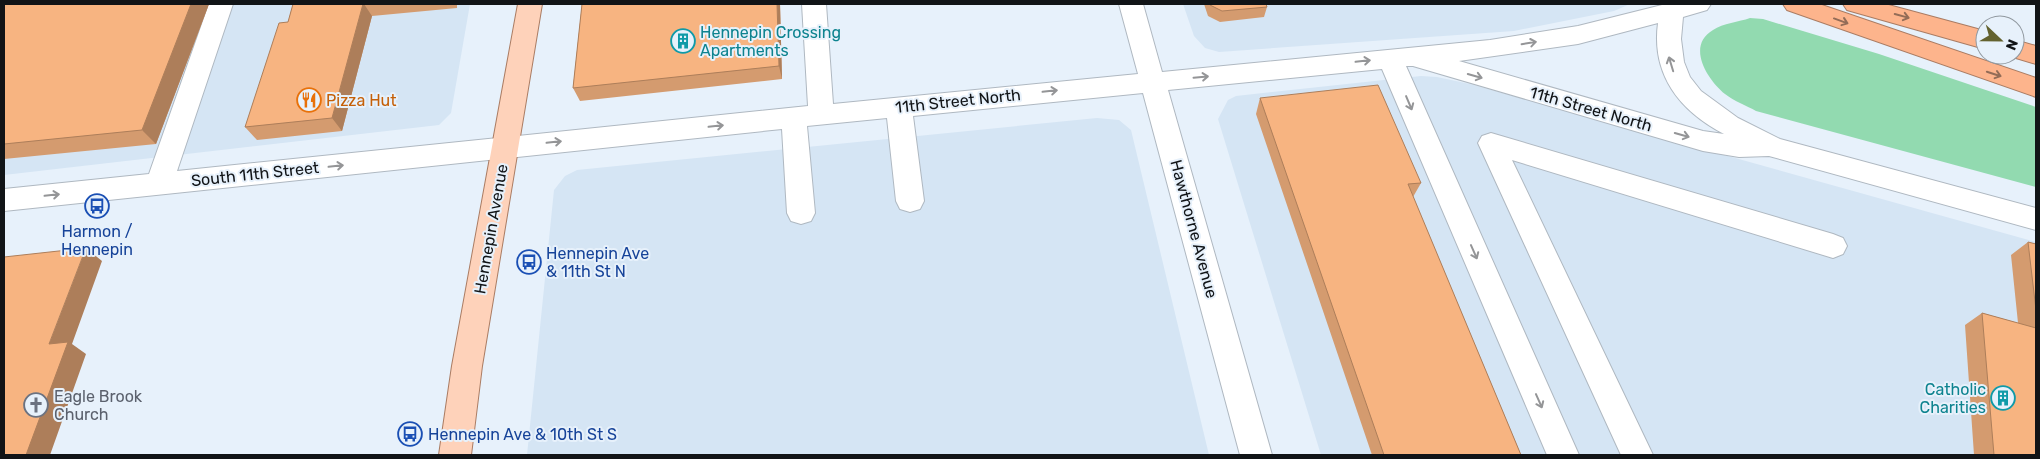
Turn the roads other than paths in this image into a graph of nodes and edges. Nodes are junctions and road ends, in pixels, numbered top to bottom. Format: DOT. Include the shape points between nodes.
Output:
graph roads {
  1 [pos="221,4"];
  2 [pos="530,4"];
  3 [pos="814,4"];
  4 [pos="1131,4"];
  5 [pos="1795,4"];
  6 [pos="1855,4"];
  7 [pos="1689,7"];
  8 [pos="1975,37"];
  9 [pos="1401,57"];
  10 [pos="1152,81"];
  11 [pos="2036,88"];
  12 [pos="899,107"];
  13 [pos="821,115"];
  14 [pos="794,118"];
  15 [pos="506,146"];
  16 [pos="1774,147"];
  17 [pos="159,184"];
  18 [pos="4,200"];
  19 [pos="910,201"];
  20 [pos="800,213"];
  21 [pos="2036,219"];
  22 [pos="1833,246"];
  23 [pos="455,455"];
  24 [pos="1256,455"];
  25 [pos="1563,455"];
  26 [pos="1637,455"];
  1 -- 17 [label="street"];
  2 -- 15 [label="main road, Hennepin Avenue"];
  3 -- 13 [label="street"];
  4 -- 10 [label="street, Hawthorne Avenue"];
  5 -- 11 [label="highway, one-way"];
  6 -- 8 [label="highway, one-way"];
  9 -- 7 [label="street, 11th Street North, one-way" via="1548,40"];
  16 -- 7 [label="street, 11th Street North, one-way" via="1716,116 1682,87 1667,48 1668,27"];
  10 -- 9 [label="street, 11th Street North, one-way"];
  9 -- 16 [label="street, 11th Street North, one-way" via="1715,144"];
  9 -- 25 [label="street, one-way"];
  12 -- 10 [label="street, 11th Street North, one-way"];
  10 -- 24 [label="street, Hawthorne Avenue"];
  12 -- 13 [label="street, 11th Street North"];
  12 -- 19 [label="street"];
  13 -- 14 [label="street, 11th Street North"];
  15 -- 14 [label="street, 11th Street North, one-way"];
  14 -- 20 [label="street"];
  17 -- 15 [label="street, South 11th Street, one-way"];
  15 -- 23 [label="main road, Hennepin Avenue" via="466,366"];
  16 -- 21 [label="street, 11th Street North"];
  18 -- 17 [label="street, South 11th Street, one-way"];
  22 -- 26 [label="street" via="1491,143"];
}
